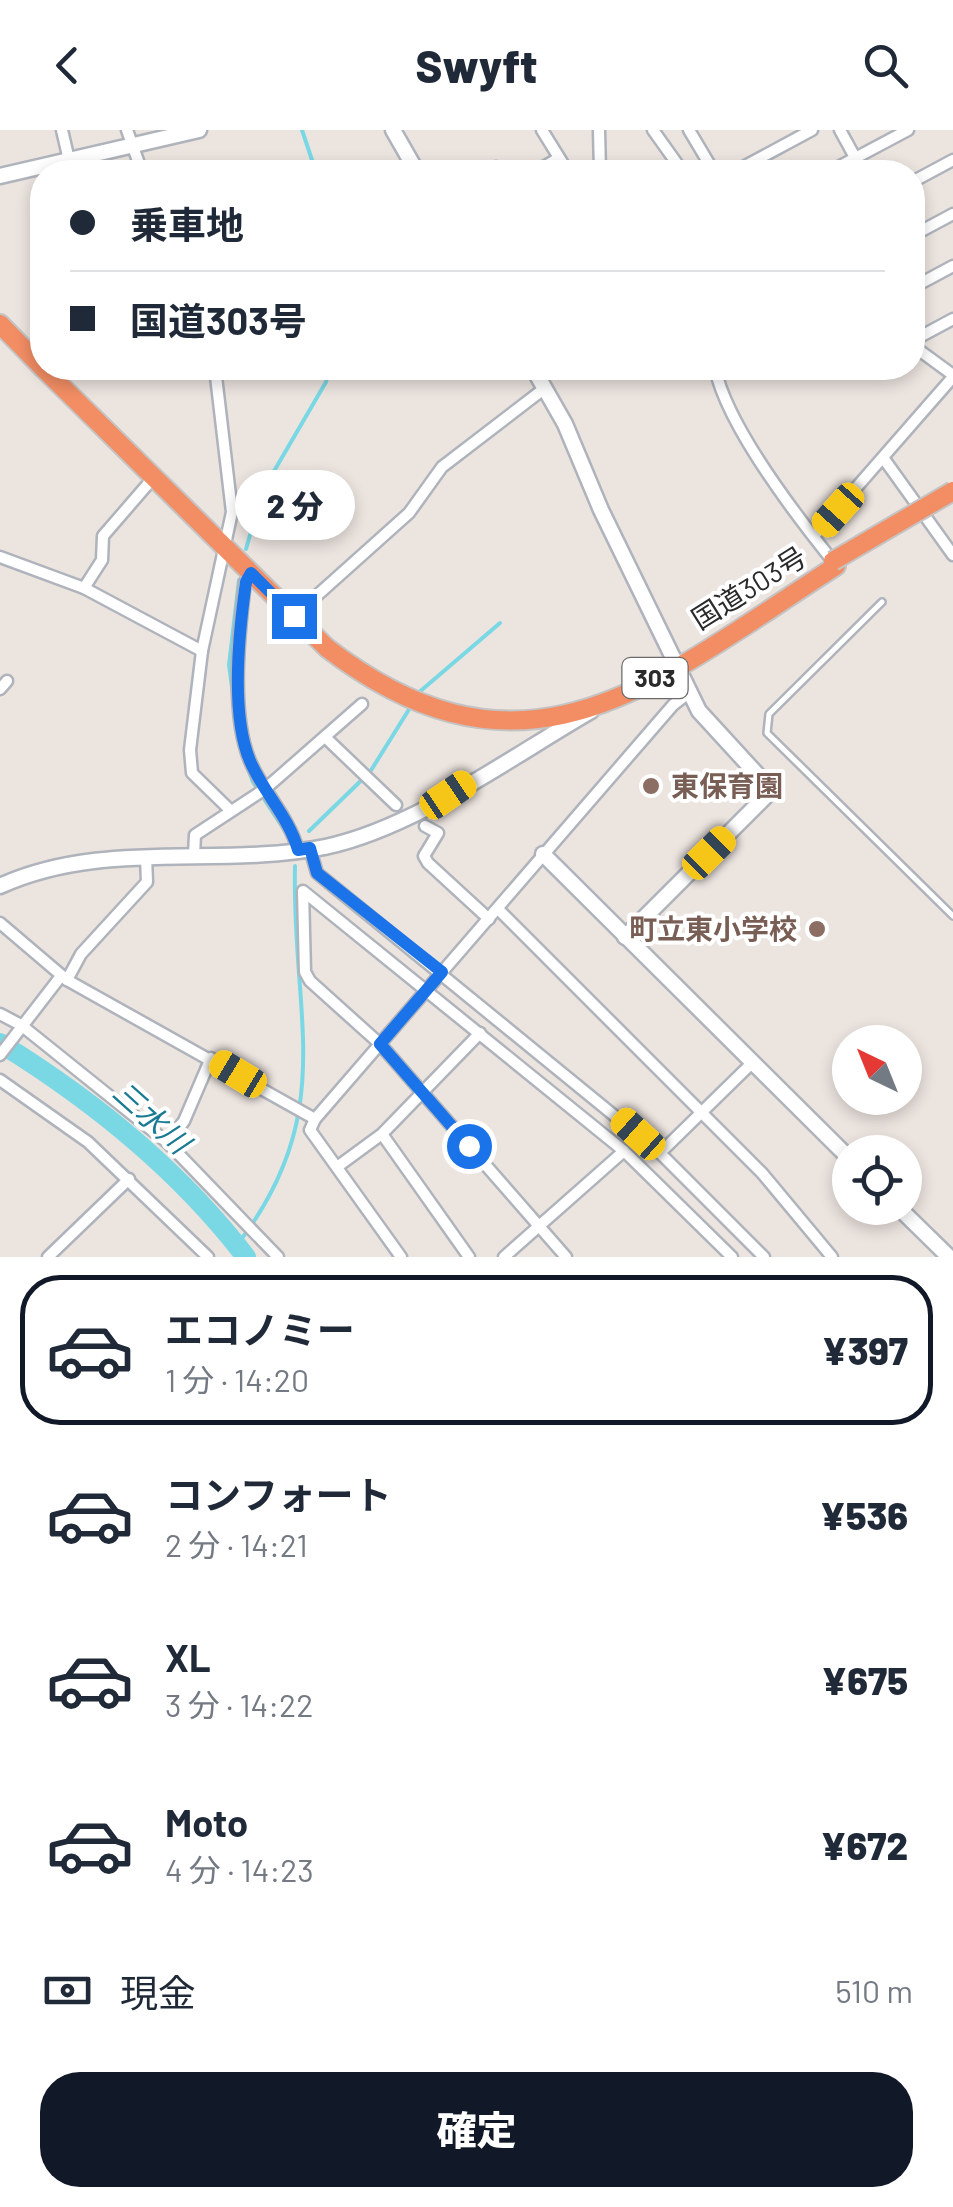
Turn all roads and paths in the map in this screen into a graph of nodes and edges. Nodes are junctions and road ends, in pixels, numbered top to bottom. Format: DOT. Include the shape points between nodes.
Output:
graph roads {
  1 [pos="62,130"];
  2 [pos="127,130"];
  3 [pos="199,130"];
  4 [pos="393,130"];
  5 [pos="542,130"];
  6 [pos="600,130"];
  7 [pos="653,130"];
  8 [pos="704,130"];
  9 [pos="812,130"];
  10 [pos="840,130"];
  11 [pos="908,130"];
  12 [pos="691,133"];
  13 [pos="131,147"];
  14 [pos="559,158"];
  15 [pos="856,158"];
  16 [pos="69,160"];
  17 [pos="137,160"];
  18 [pos="410,160"];
  19 [pos="556,160"];
  20 [pos="600,160"];
  21 [pos="675,160"];
  22 [pos="707,160"];
  23 [pos="756,160"];
  24 [pos="852,160"];
  25 [pos="953,160"];
  26 [pos="30,169"];
  27 [pos="925,175"];
  28 [pos="0,176"];
  29 [pos="953,214"];
  30 [pos="925,229"];
  31 [pos="953,266"];
  32 [pos="925,281"];
  33 [pos="953,319"];
  34 [pos="0,324"];
  35 [pos="925,335"];
  36 [pos="925,353"];
  37 [pos="30,354"];
  38 [pos="953,376"];
  39 [pos="56,380"];
  40 [pos="216,380"];
  41 [pos="540,380"];
  42 [pos="717,380"];
  43 [pos="545,388"];
  44 [pos="884,459"];
  45 [pos="154,478"];
  46 [pos="953,494"];
  47 [pos="814,536"];
  48 [pos="224,545"];
  49 [pos="953,555"];
  50 [pos="0,557"];
  51 [pos="834,564"];
  52 [pos="251,573"];
  53 [pos="84,588"];
  54 [pos="882,602"];
  55 [pos="294,616"];
  56 [pos="202,651"];
  57 [pos="675,661"];
  58 [pos="691,691"];
  59 [pos="362,704"];
  60 [pos="598,707"];
  61 [pos="451,713"];
  62 [pos="325,737"];
  63 [pos="265,790"];
  64 [pos="396,805"];
  65 [pos="230,810"];
  66 [pos="425,826"];
  67 [pos="304,849"];
  68 [pos="543,854"];
  69 [pos="194,855"];
  70 [pos="146,857"];
  71 [pos="0,886"];
  72 [pos="498,909"];
  73 [pos="953,916"];
  74 [pos="488,919"];
  75 [pos="0,923"];
  76 [pos="626,937"];
  77 [pos="442,972"];
  78 [pos="64,978"];
  79 [pos="427,990"];
  80 [pos="0,1014"];
  81 [pos="19,1027"];
  82 [pos="480,1033"];
  83 [pos="380,1044"];
  84 [pos="0,1055"];
  85 [pos="211,1058"];
  86 [pos="752,1062"];
  87 [pos="0,1080"];
  88 [pos="422,1092"];
  89 [pos="701,1113"];
  90 [pos="311,1116"];
  91 [pos="382,1134"];
  92 [pos="832,1141"];
  93 [pos="168,1143"];
  94 [pos="624,1151"];
  95 [pos="660,1154"];
  96 [pos="337,1167"];
  97 [pos="129,1179"];
  98 [pos="916,1225"];
  99 [pos="539,1226"];
  100 [pos="48,1257"];
  101 [pos="208,1257"];
  102 [pos="278,1257"];
  103 [pos="401,1257"];
  104 [pos="469,1257"];
  105 [pos="504,1257"];
  106 [pos="566,1257"];
  107 [pos="732,1257"];
  108 [pos="764,1257"];
  109 [pos="832,1257"];
  110 [pos="949,1257"];
  1 -- 16 [label="street"];
  2 -- 13 [label="street"];
  3 -- 13 [label="street"];
  4 -- 18 [label="street"];
  5 -- 14 [label="street"];
  6 -- 20 [label="street"];
  7 -- 21 [label="street"];
  8 -- 12 [label="street"];
  9 -- 23 [label="street"];
  10 -- 15 [label="street"];
  11 -- 15 [label="street"];
  12 -- 22 [label="street"];
  13 -- 16 [label="street"];
  13 -- 17 [label="street"];
  14 -- 19 [label="street"];
  15 -- 24 [label="street"];
  25 -- 27 [label="street"];
  26 -- 28 [label="street"];
  29 -- 30 [label="street"];
  31 -- 32 [label="street"];
  33 -- 35 [label="street"];
  34 -- 37 [label="highway, 国道303号 / 303"];
  36 -- 38 [label="street"];
  38 -- 44 [label="street"];
  39 -- 45 [label="highway, 国道303号 / 303"];
  40 -- 48 [label="street" via="232,512"];
  41 -- 43 [label="street"];
  42 -- 47 [label="street" via="759,462"];
  43 -- 55 [label="street" via="442,466 410,512"];
  43 -- 57 [label="street"];
  44 -- 47 [label="street"];
  44 -- 49 [label="street"];
  45 -- 48 [label="highway, 国道303号 / 303"];
  45 -- 53 [label="street" via="103,536 102,560"];
  46 -- 51 [label="highway, 国道303号 / 303, bridge"];
  47 -- 51 [label="street"];
  48 -- 52 [label="highway, 国道303号 / 303"];
  48 -- 56 [label="street"];
  50 -- 53 [label="street"];
  51 -- 57 [label="highway, 国道303号 / 303"];
  52 -- 55 [label="highway, 国道303号 / 303"];
  52 -- 63 [label="street" via="236,664 247,753"];
  53 -- 56 [label="street"];
  54 -- 73 [label="lane" via="769,714 768,733"];
  55 -- 61 [label="highway, 国道303号 / 303" via="364,676"];
  56 -- 65 [label="street" via="192,773"];
  57 -- 58 [label="street"];
  57 -- 60 [label="highway, 国道303号 / 303"];
  57 -- 61 [label="highway, 国道303号 / 303" via="560,708"];
  58 -- 68 [label="street"];
  58 -- 76 [label="street" via="712,730 765,783 764,797"];
  59 -- 62 [label="street"];
  60 -- 61 [label="highway, 国道303号 / 303" via="524,721"];
  60 -- 67 [label="street" via="403,820"];
  62 -- 63 [label="street"];
  62 -- 64 [label="street"];
  63 -- 65 [label="street"];
  63 -- 67 [label="street"];
  65 -- 69 [label="street" via="195,835"];
  66 -- 74 [label="street" via="438,833 424,856 428,863"];
  67 -- 69 [label="street"];
  67 -- 77 [label="street" via="317,873"];
  68 -- 72 [label="street"];
  68 -- 76 [label="street"];
  69 -- 70 [label="street"];
  70 -- 71 [label="street" via="73,863"];
  70 -- 78 [label="street" via="148,882"];
  72 -- 74 [label="street"];
  72 -- 89 [label="street"];
  74 -- 77 [label="street"];
  75 -- 78 [label="street"];
  76 -- 86 [label="street"];
  77 -- 79 [label="street"];
  77 -- 95 [label="street"];
  78 -- 81 [label="street"];
  78 -- 85 [label="street"];
  79 -- 82 [label="street"];
  79 -- 83 [label="street"];
  79 -- 83 [label="street" via="303,891 305,972"];
  80 -- 81 [label="street"];
  81 -- 84 [label="street"];
  81 -- 93 [label="street"];
  82 -- 88 [label="street"];
  82 -- 94 [label="street"];
  83 -- 88 [label="street"];
  83 -- 90 [label="street"];
  85 -- 90 [label="street"];
  85 -- 93 [label="street"];
  86 -- 89 [label="street"];
  86 -- 92 [label="street"];
  87 -- 97 [label="street"];
  88 -- 91 [label="street"];
  88 -- 99 [label="street"];
  89 -- 95 [label="street"];
  89 -- 109 [label="street"];
  90 -- 96 [label="street" via="310,1130"];
  91 -- 96 [label="street"];
  91 -- 104 [label="street"];
  93 -- 102 [label="street"];
  94 -- 99 [label="street"];
  94 -- 107 [label="street"];
  95 -- 108 [label="street"];
  96 -- 103 [label="street"];
  97 -- 100 [label="street"];
  97 -- 101 [label="street"];
  98 -- 110 [label="street"];
  99 -- 105 [label="street"];
  99 -- 106 [label="street"];
}
